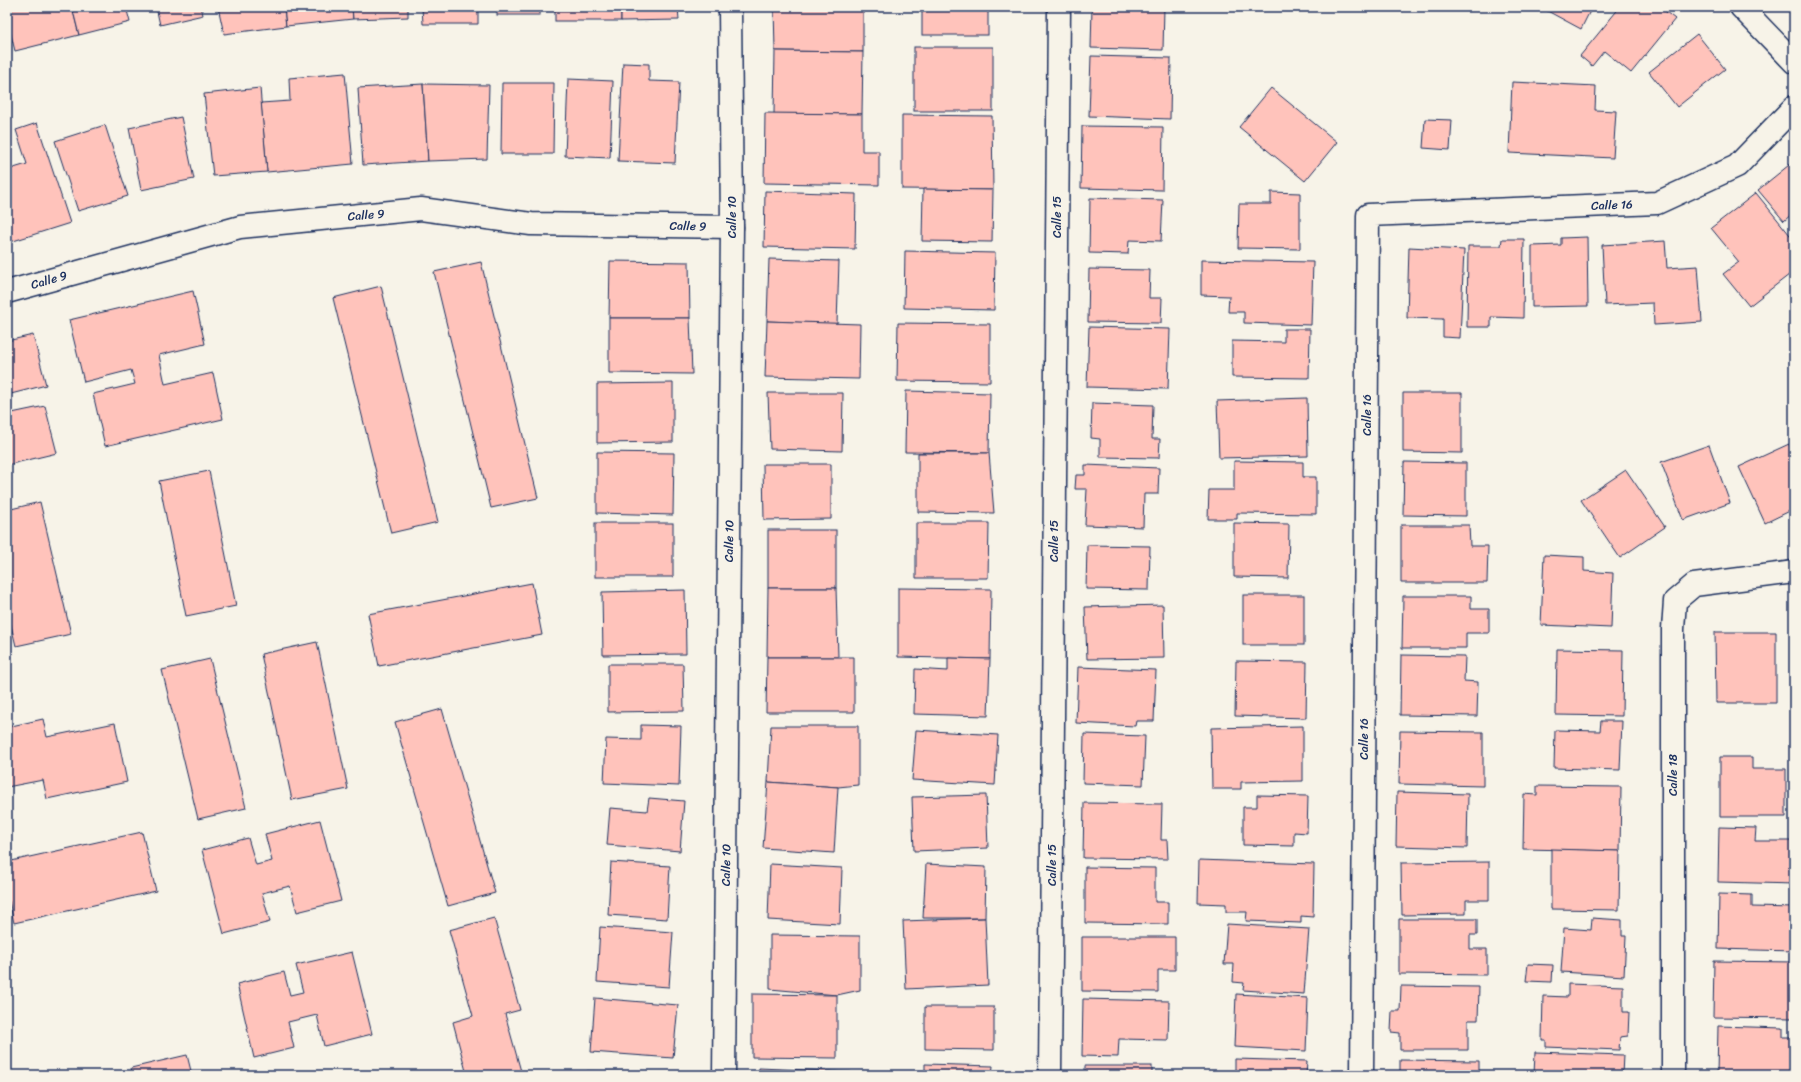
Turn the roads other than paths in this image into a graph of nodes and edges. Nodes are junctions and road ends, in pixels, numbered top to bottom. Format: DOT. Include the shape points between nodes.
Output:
graph roads {
  1 [pos="730,7"];
  2 [pos="1059,7"];
  3 [pos="1741,7"];
  4 [pos="1794,62"];
  5 [pos="1794,107"];
  6 [pos="732,227"];
  7 [pos="7,292"];
  8 [pos="1794,572"];
  9 [pos="724,1075"];
  10 [pos="1050,1075"];
  11 [pos="1362,1075"];
  12 [pos="1673,1075"];
  1 -- 6 [label="street, Calle 10"];
  2 -- 10 [label="street, Calle 15"];
  3 -- 4 [label="street"];
  5 -- 11 [label="street, Calle 16" via="1737,166 1657,203 1368,215"];
  6 -- 7 [label="street, Calle 9" via="531,224 421,209 240,227"];
  6 -- 9 [label="street, Calle 10"];
  8 -- 12 [label="street, Calle 18" via="1694,585 1675,601"];
}
